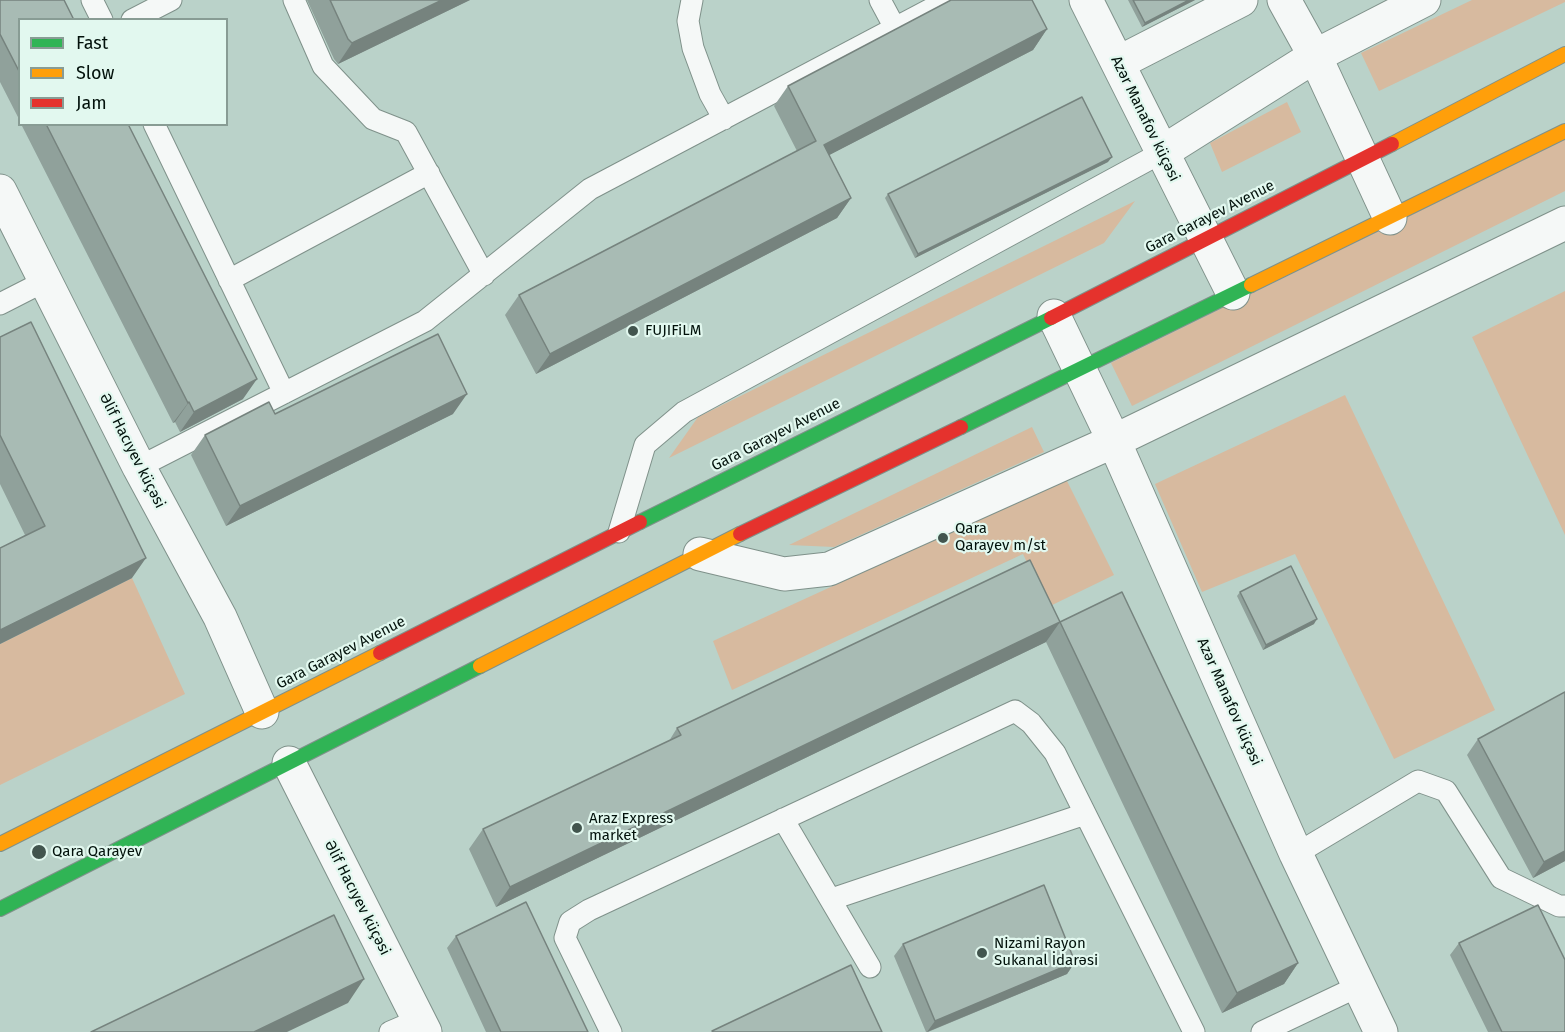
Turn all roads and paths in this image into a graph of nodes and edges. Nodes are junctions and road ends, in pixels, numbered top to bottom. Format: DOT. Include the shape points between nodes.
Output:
graph roads {
  1 [pos="92,0"];
  2 [pos="171,0"];
  3 [pos="294,0"];
  4 [pos="692,0"];
  5 [pos="880,0"];
  6 [pos="948,0"];
  7 [pos="1086,0"];
  8 [pos="1241,0"];
  9 [pos="1284,0"];
  10 [pos="1425,0"];
  11 [pos="101,18"];
  12 [pos="136,18"];
  13 [pos="895,28"];
  14 [pos="1565,54"];
  15 [pos="1316,56"];
  16 [pos="1118,63"];
  17 [pos="724,119"];
  18 [pos="155,126"];
  19 [pos="1565,131"];
  20 [pos="1161,153"];
  21 [pos="1363,159"];
  22 [pos="429,173"];
  23 [pos="0,191"];
  24 [pos="1390,218"];
  25 [pos="1565,223"];
  26 [pos="1204,238"];
  27 [pos="484,275"];
  28 [pos="229,280"];
  29 [pos="45,281"];
  30 [pos="1233,293"];
  31 [pos="0,304"];
  32 [pos="1054,316"];
  33 [pos="1080,369"];
  34 [pos="284,393"];
  35 [pos="1114,441"];
  36 [pos="140,467"];
  37 [pos="619,532"];
  38 [pos="700,554"];
  39 [pos="262,712"];
  40 [pos="289,764"];
  41 [pos="1085,814"];
  42 [pos="783,819"];
  43 [pos="0,844"];
  44 [pos="1296,855"];
  45 [pos="832,899"];
  46 [pos="1565,906"];
  47 [pos="0,909"];
  48 [pos="870,967"];
  49 [pos="1359,986"];
  50 [pos="411,1028"];
  51 [pos="611,1032"];
  52 [pos="1194,1032"];
  53 [pos="1262,1032"];
  54 [pos="1382,1032"];
  1 -- 11 [label="lane"];
  2 -- 12 [label="lane"];
  3 -- 22 [label="lane" via="323,66 373,119 406,132"];
  4 -- 17 [label="lane" via="688,21 693,48"];
  5 -- 13 [label="lane"];
  6 -- 13 [label="lane"];
  7 -- 16 [label="street, Azər Manafov küçəsi"];
  8 -- 16 [label="street"];
  9 -- 15 [label="street"];
  10 -- 15 [label="street"];
  13 -- 17 [label="lane"];
  14 -- 21 [label="main road, Gara Garayev Avenue"];
  15 -- 20 [label="street"];
  15 -- 21 [label="street"];
  16 -- 20 [label="street, Azər Manafov küçəsi"];
  17 -- 27 [label="lane" via="590,189"];
  18 -- 28 [label="lane"];
  19 -- 24 [label="main road"];
  20 -- 26 [label="street, Azər Manafov küçəsi"];
  20 -- 37 [label="lane" via="684,412 645,445"];
  21 -- 24 [label="street"];
  21 -- 26 [label="main road, Gara Garayev Avenue"];
  22 -- 27 [label="lane"];
  22 -- 28 [label="lane"];
  23 -- 29 [label="street, Əlif Hacıyev küçəsi"];
  24 -- 30 [label="main road"];
  25 -- 35 [label="street"];
  26 -- 30 [label="street, Azər Manafov küçəsi"];
  26 -- 32 [label="main road, Gara Garayev Avenue"];
  27 -- 34 [label="lane" via="425,321"];
  28 -- 34 [label="lane"];
  29 -- 31 [label="lane"];
  29 -- 36 [label="street, Əlif Hacıyev küçəsi"];
  30 -- 33 [label="main road"];
  32 -- 33 [label="street, Azər Manafov küçəsi"];
  32 -- 37 [label="main road, Gara Garayev Avenue"];
  33 -- 35 [label="street, Azər Manafov küçəsi"];
  33 -- 38 [label="main road"];
  34 -- 36 [label="lane"];
  35 -- 38 [label="street" via="829,569 784,574"];
  35 -- 44 [label="street, Azər Manafov küçəsi"];
  36 -- 39 [label="street, Əlif Hacıyev küçəsi" via="220,617"];
  37 -- 39 [label="main road, Gara Garayev Avenue"];
  38 -- 40 [label="main road"];
  39 -- 43 [label="main road, Gara Garayev Avenue"];
  40 -- 47 [label="main road"];
  40 -- 50 [label="street, Əlif Hacıyev küçəsi"];
  41 -- 42 [label="lane" via="1055,753 1031,723 1015,711"];
  41 -- 45 [label="lane"];
  41 -- 52 [label="lane"];
  42 -- 45 [label="lane"];
  42 -- 51 [label="lane" via="570,922 566,938"];
  44 -- 46 [label="lane" via="1418,782 1446,791 1501,878"];
  44 -- 49 [label="street, Azər Manafov küçəsi"];
  45 -- 48 [label="lane"];
  49 -- 53 [label="lane"];
  49 -- 54 [label="street, Azər Manafov küçəsi"];
}
